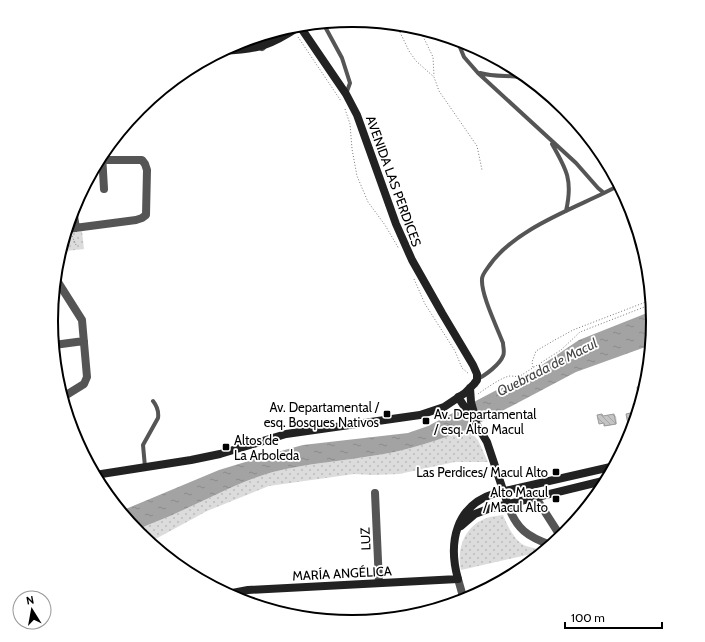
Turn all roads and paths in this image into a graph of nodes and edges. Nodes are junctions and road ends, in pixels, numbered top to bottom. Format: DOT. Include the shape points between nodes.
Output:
graph roads {
  1 [pos="326,29"];
  2 [pos="400,31"];
  3 [pos="300,32"];
  4 [pos="301,32"];
  5 [pos="284,35"];
  6 [pos="423,36"];
  7 [pos="259,43"];
  8 [pos="262,47"];
  9 [pos="460,47"];
  10 [pos="241,49"];
  11 [pos="478,73"];
  12 [pos="434,76"];
  13 [pos="515,76"];
  14 [pos="346,94"];
  15 [pos="550,140"];
  16 [pos="108,158"];
  17 [pos="102,168"];
  18 [pos="482,170"];
  19 [pos="615,188"];
  20 [pos="104,189"];
  21 [pos="604,193"];
  22 [pos="566,211"];
  23 [pos="74,228"];
  24 [pos="399,249"];
  25 [pos="412,275"];
  26 [pos="61,286"];
  27 [pos="646,302"];
  28 [pos="646,306"];
  29 [pos="84,341"];
  30 [pos="59,344"];
  31 [pos="533,367"];
  32 [pos="474,384"];
  33 [pos="68,394"];
  34 [pos="458,397"];
  35 [pos="153,401"];
  36 [pos="468,402"];
  37 [pos="145,468"];
  38 [pos="607,468"];
  39 [pos="102,474"];
  40 [pos="598,482"];
  41 [pos="504,492"];
  42 [pos="375,493"];
  43 [pos="536,498"];
  44 [pos="508,505"];
  45 [pos="458,530"];
  46 [pos="557,531"];
  47 [pos="545,543"];
  48 [pos="458,579"];
  49 [pos="378,584"];
  50 [pos="238,592"];
  51 [pos="462,594"];
  1 -- 14 [label="lane" via="342,58 350,83"];
  2 -- 12 [label="path" via="416,61"];
  3 -- 24 [label="path" via="344,105 350,124 357,176 368,202"];
  4 -- 14 [label="street, AVENIDA LAS PERDICES"];
  5 -- 8 [label="street"];
  6 -- 12 [label="path" via="434,57"];
  7 -- 8 [label="street"];
  8 -- 10 [label="street"];
  9 -- 11 [label="lane" via="464,57"];
  11 -- 13 [label="lane" via="498,77"];
  11 -- 15 [label="lane"];
  12 -- 18 [label="path" via="439,90 477,146"];
  14 -- 32 [label="street, AVENIDA LAS PERDICES" via="357,115 404,244 474,365"];
  15 -- 21 [label="lane"];
  15 -- 22 [label="lane" via="563,163 569,182"];
  16 -- 23 [label="street" via="142,160 145,164 146,214 136,220"];
  17 -- 20 [label="street"];
  19 -- 21 [label="lane"];
  21 -- 22 [label="lane"];
  22 -- 32 [label="lane" via="503,250 486,270 482,278 483,290 504,352 503,358"];
  25 -- 32 [label="path" via="425,304"];
  26 -- 29 [label="street" via="82,320"];
  27 -- 31 [label="path" via="573,330 553,341 536,351"];
  28 -- 31 [label="path" via="580,332 561,350"];
  29 -- 30 [label="street"];
  29 -- 33 [label="street" via="87,377 84,384"];
  31 -- 36 [label="path" via="520,376 503,379"];
  32 -- 34 [label="street"];
  32 -- 36 [label="street, AVENIDA LAS PERDICES"];
  34 -- 36 [label="street"];
  34 -- 37 [label="street" via="444,407 420,415 286,434 206,457"];
  35 -- 37 [label="lane" via="157,406 158,418 143,445"];
  36 -- 41 [label="street" via="491,452"];
  37 -- 39 [label="street"];
  38 -- 41 [label="street"];
  40 -- 43 [label="street"];
  41 -- 44 [label="street"];
  41 -- 45 [label="street" via="484,497 475,503 463,515"];
  42 -- 49 [label="street, LUZ"];
  43 -- 44 [label="street"];
  43 -- 46 [label="street"];
  44 -- 45 [label="street" via="475,514"];
  44 -- 47 [label="street" via="521,529"];
  45 -- 48 [label="street" via="454,550"];
  48 -- 49 [label="street, MARÍA ANGÉLICA"];
  48 -- 51 [label="street"];
  49 -- 50 [label="street, MARÍA ANGÉLICA"];
}
